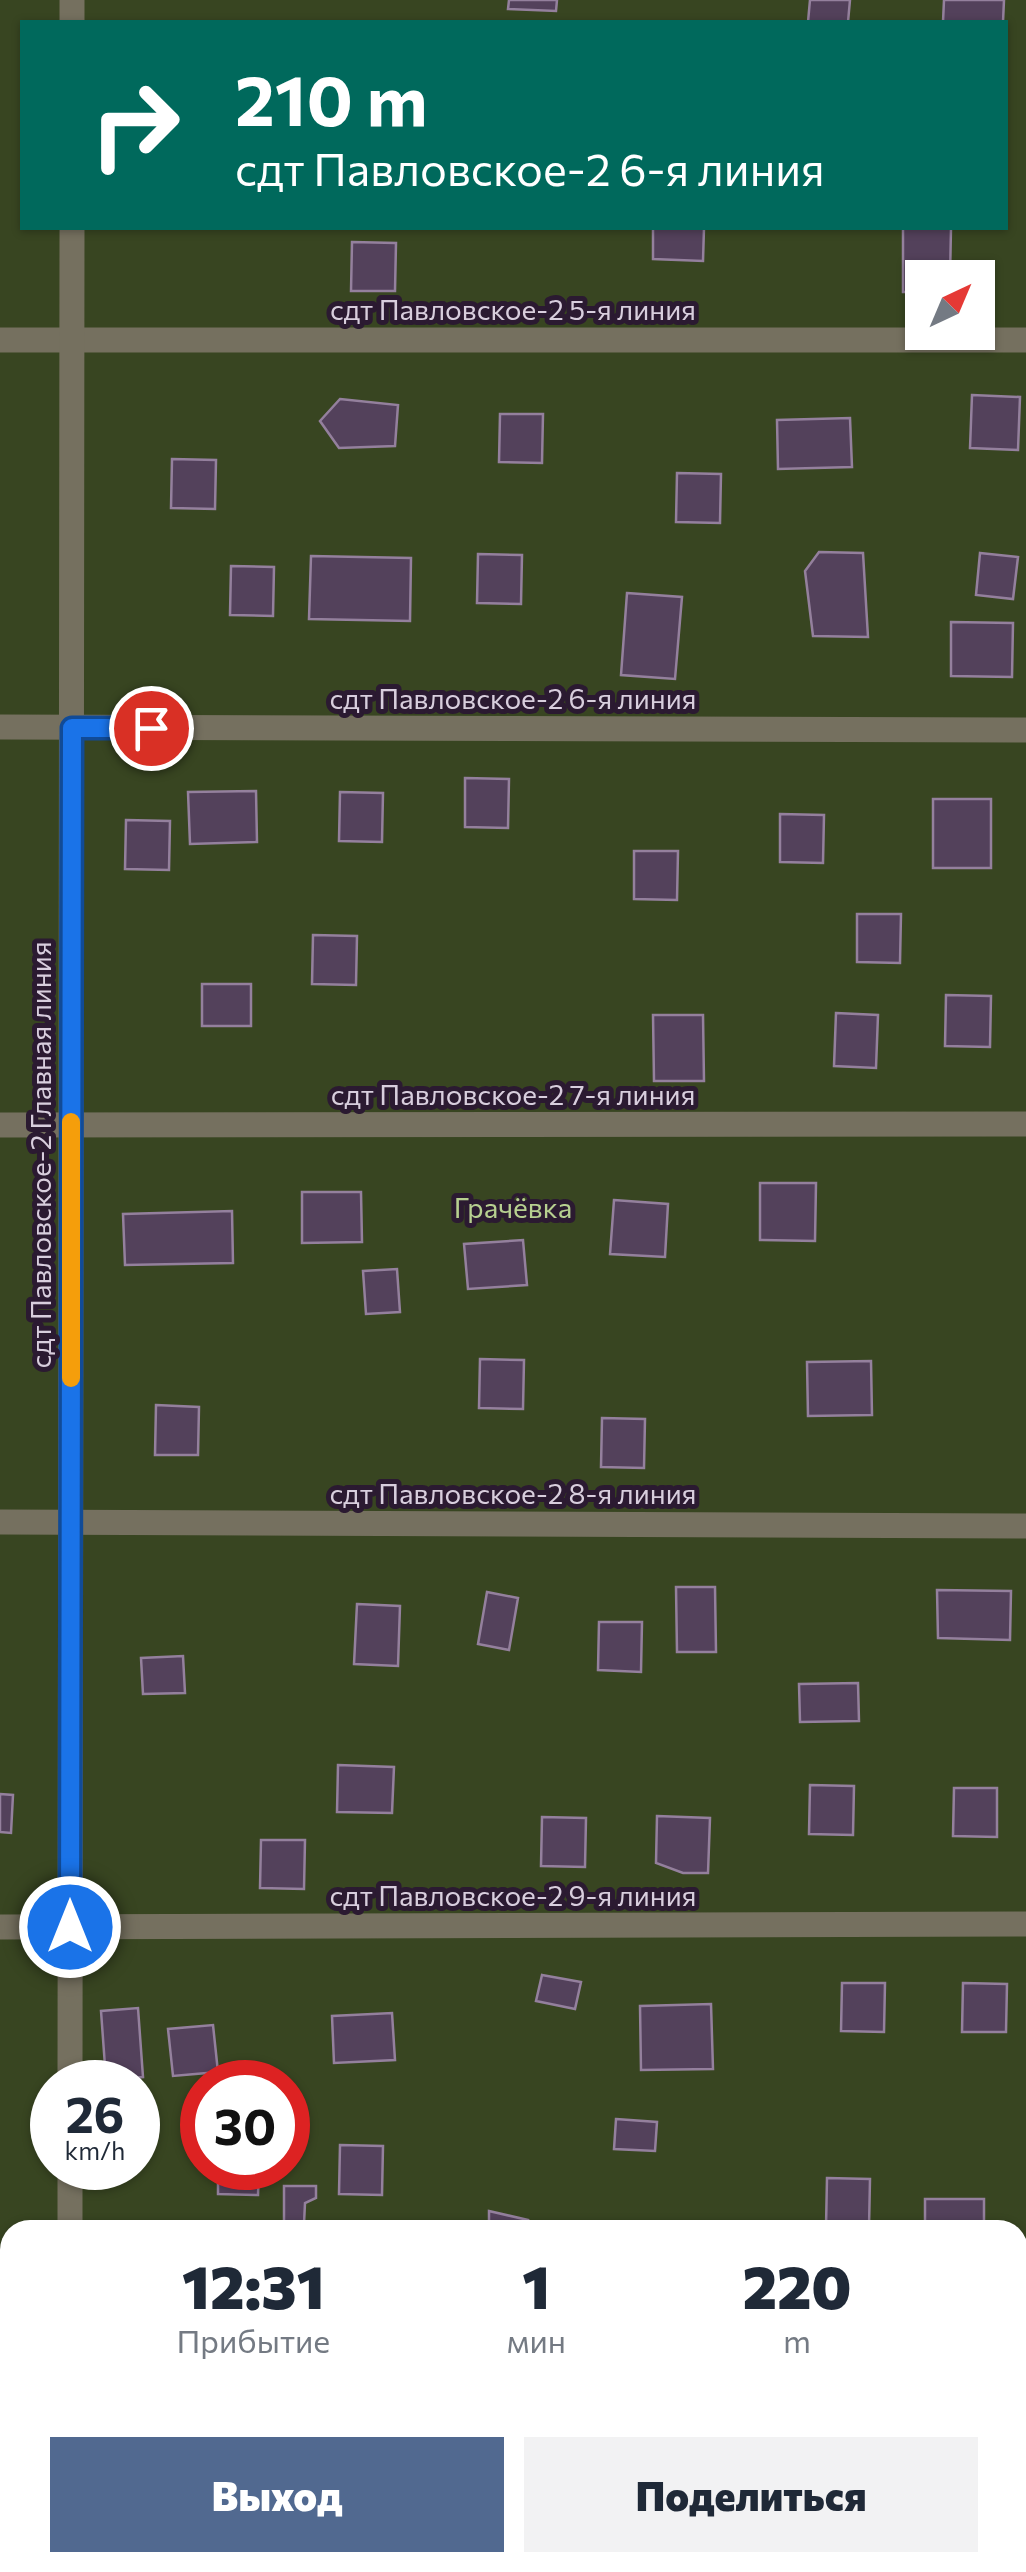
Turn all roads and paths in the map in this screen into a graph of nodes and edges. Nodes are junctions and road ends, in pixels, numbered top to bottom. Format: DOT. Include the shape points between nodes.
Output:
graph roads {
  1 [pos="72,230"];
  2 [pos="0,340"];
  3 [pos="72,340"];
  4 [pos="1026,340"];
  5 [pos="0,728"];
  6 [pos="72,728"];
  7 [pos="1026,730"];
  8 [pos="1026,1124"];
  9 [pos="0,1125"];
  10 [pos="71,1125"];
  11 [pos="0,1522"];
  12 [pos="71,1522"];
  13 [pos="1026,1526"];
  14 [pos="1026,1924"];
  15 [pos="0,1927"];
  16 [pos="70,1927"];
  17 [pos="70,2060"];
  18 [pos="70,2190"];
  19 [pos="70,2220"];
  1 -- 3 [label="street, сдт Павловское-2 Главная линия"];
  2 -- 3 [label="street, сдт Павловское-2 5-я линия"];
  3 -- 4 [label="street, сдт Павловское-2 5-я линия"];
  3 -- 6 [label="street, сдт Павловское-2 Главная линия"];
  5 -- 6 [label="street, сдт Павловское-2 6-я линия"];
  6 -- 7 [label="street, сдт Павловское-2 6-я линия"];
  6 -- 10 [label="street, сдт Павловское-2 Главная линия"];
  8 -- 10 [label="street, сдт Павловское-2 7-я линия"];
  9 -- 10 [label="street, сдт Павловское-2 7-я линия"];
  10 -- 12 [label="street, сдт Павловское-2 Главная линия"];
  11 -- 12 [label="street, сдт Павловское-2 8-я линия"];
  12 -- 13 [label="street, сдт Павловское-2 8-я линия"];
  12 -- 16 [label="street, сдт Павловское-2 Главная линия"];
  14 -- 16 [label="street, сдт Павловское-2 9-я линия"];
  15 -- 16 [label="street, сдт Павловское-2 9-я линия"];
  16 -- 17 [label="street, сдт Павловское-2 Главная линия"];
  18 -- 19 [label="street"];
}
